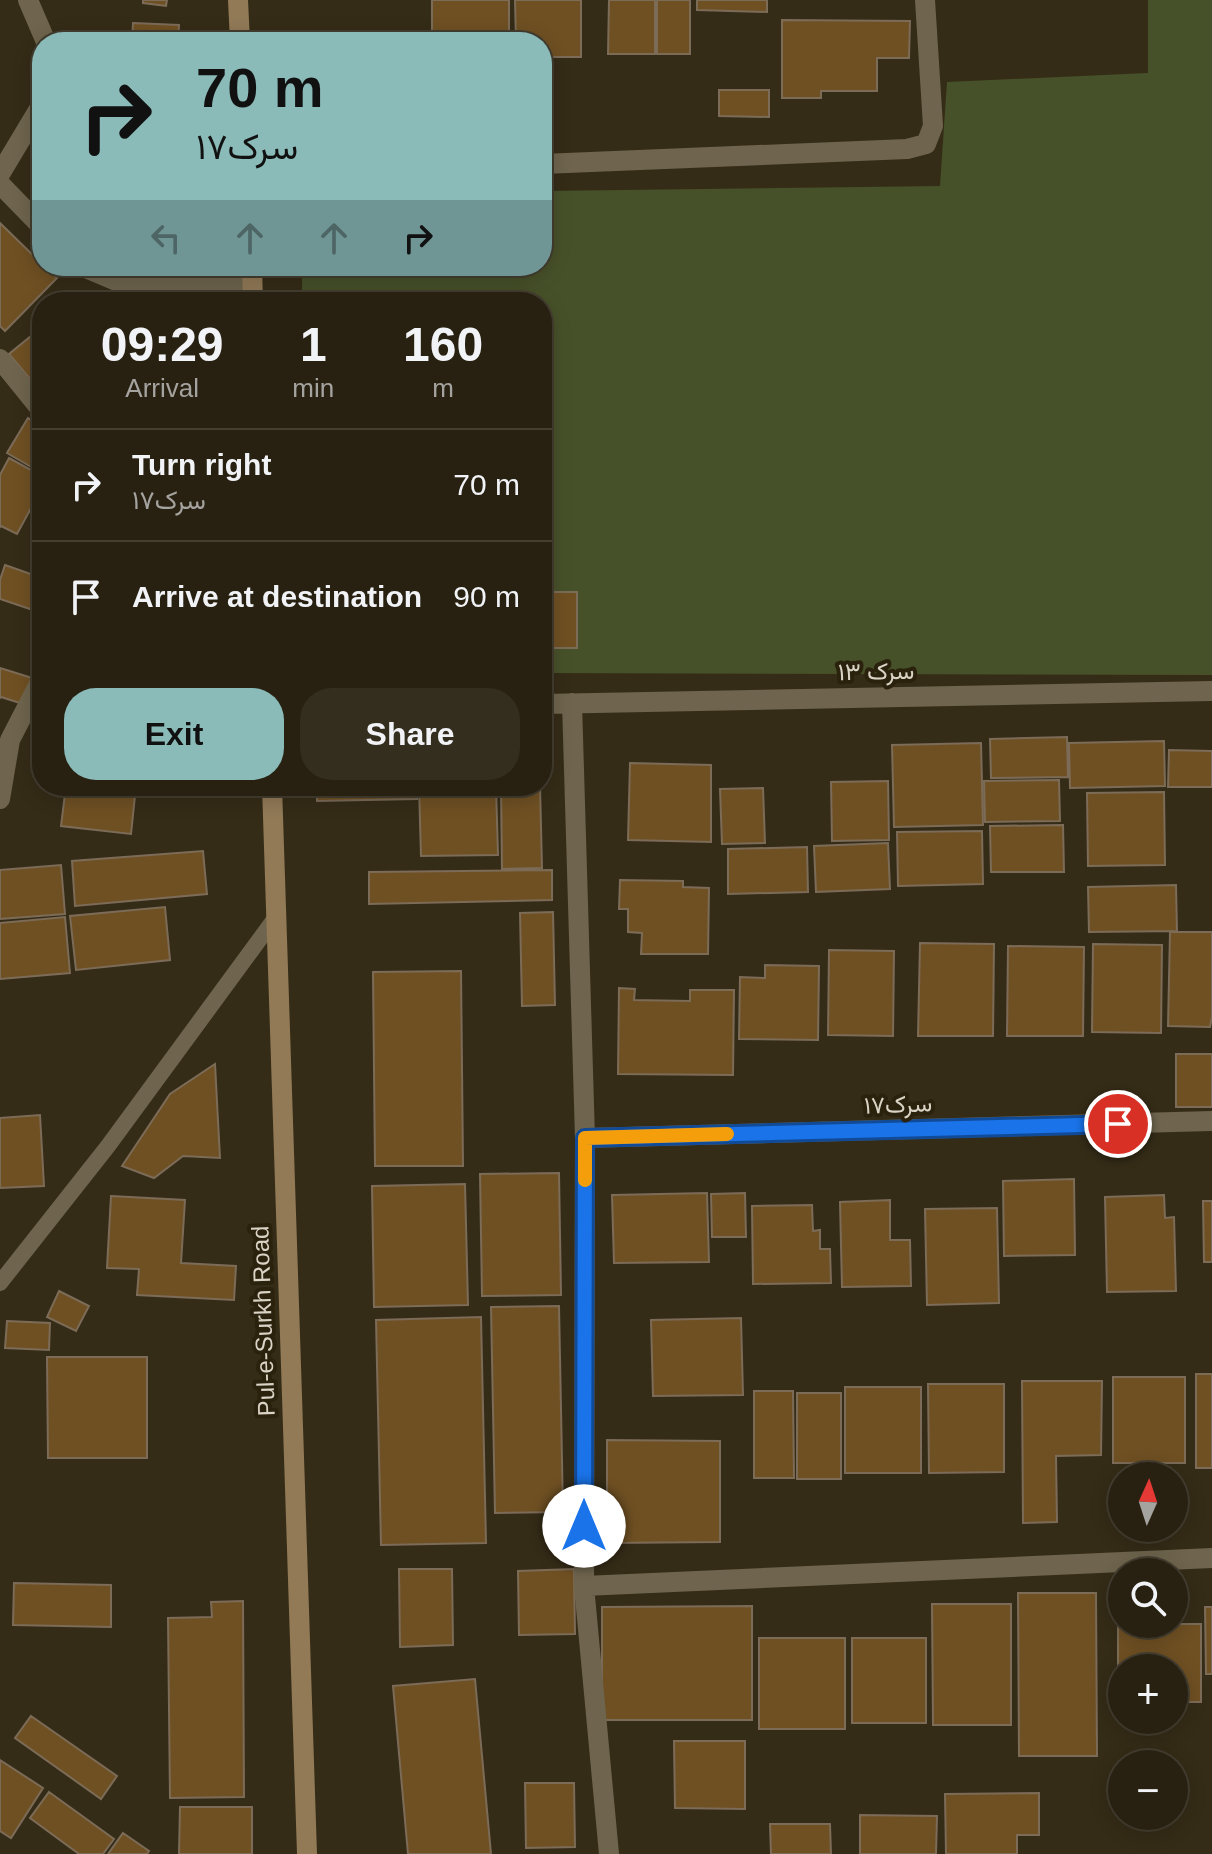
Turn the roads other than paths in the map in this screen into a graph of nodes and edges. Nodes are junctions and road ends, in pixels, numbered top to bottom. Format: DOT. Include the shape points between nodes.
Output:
graph roads {
  1 [pos="28,0"];
  2 [pos="238,0"];
  3 [pos="925,0"];
  4 [pos="42,32"];
  5 [pos="240,32"];
  6 [pos="32,121"];
  7 [pos="552,164"];
  8 [pos="0,174"];
  9 [pos="0,184"];
  10 [pos="32,217"];
  11 [pos="105,276"];
  12 [pos="252,284"];
  13 [pos="0,359"];
  14 [pos="32,399"];
  15 [pos="1212,691"];
  16 [pos="32,697"];
  17 [pos="572,703"];
  18 [pos="552,704"];
  19 [pos="272,796"];
  20 [pos="0,799"];
  21 [pos="276,917"];
  22 [pos="1212,1121"];
  23 [pos="585,1138"];
  24 [pos="0,1283"];
  25 [pos="1212,1558"];
  26 [pos="584,1586"];
  27 [pos="307,1854"];
  28 [pos="609,1854"];
  1 -- 4 [label="street"];
  2 -- 5 [label="street"];
  3 -- 7 [label="street" via="933,126 926,144"];
  6 -- 8 [label="street"];
  9 -- 10 [label="street"];
  11 -- 12 [label="street" via="133,288 179,281"];
  13 -- 14 [label="street"];
  15 -- 17 [label="street, سرک ۱۳"];
  16 -- 20 [label="street" via="10,740"];
  17 -- 18 [label="street, سرک ۱۳"];
  17 -- 23 [label="street"];
  19 -- 21 [label="street, Pul-e-Surkh Road"];
  21 -- 24 [label="lane"];
  21 -- 27 [label="street, Pul-e-Surkh Road"];
  22 -- 23 [label="street, سرک۱۷"];
  23 -- 26 [label="street"];
  25 -- 26 [label="street"];
  26 -- 28 [label="street"];
}
